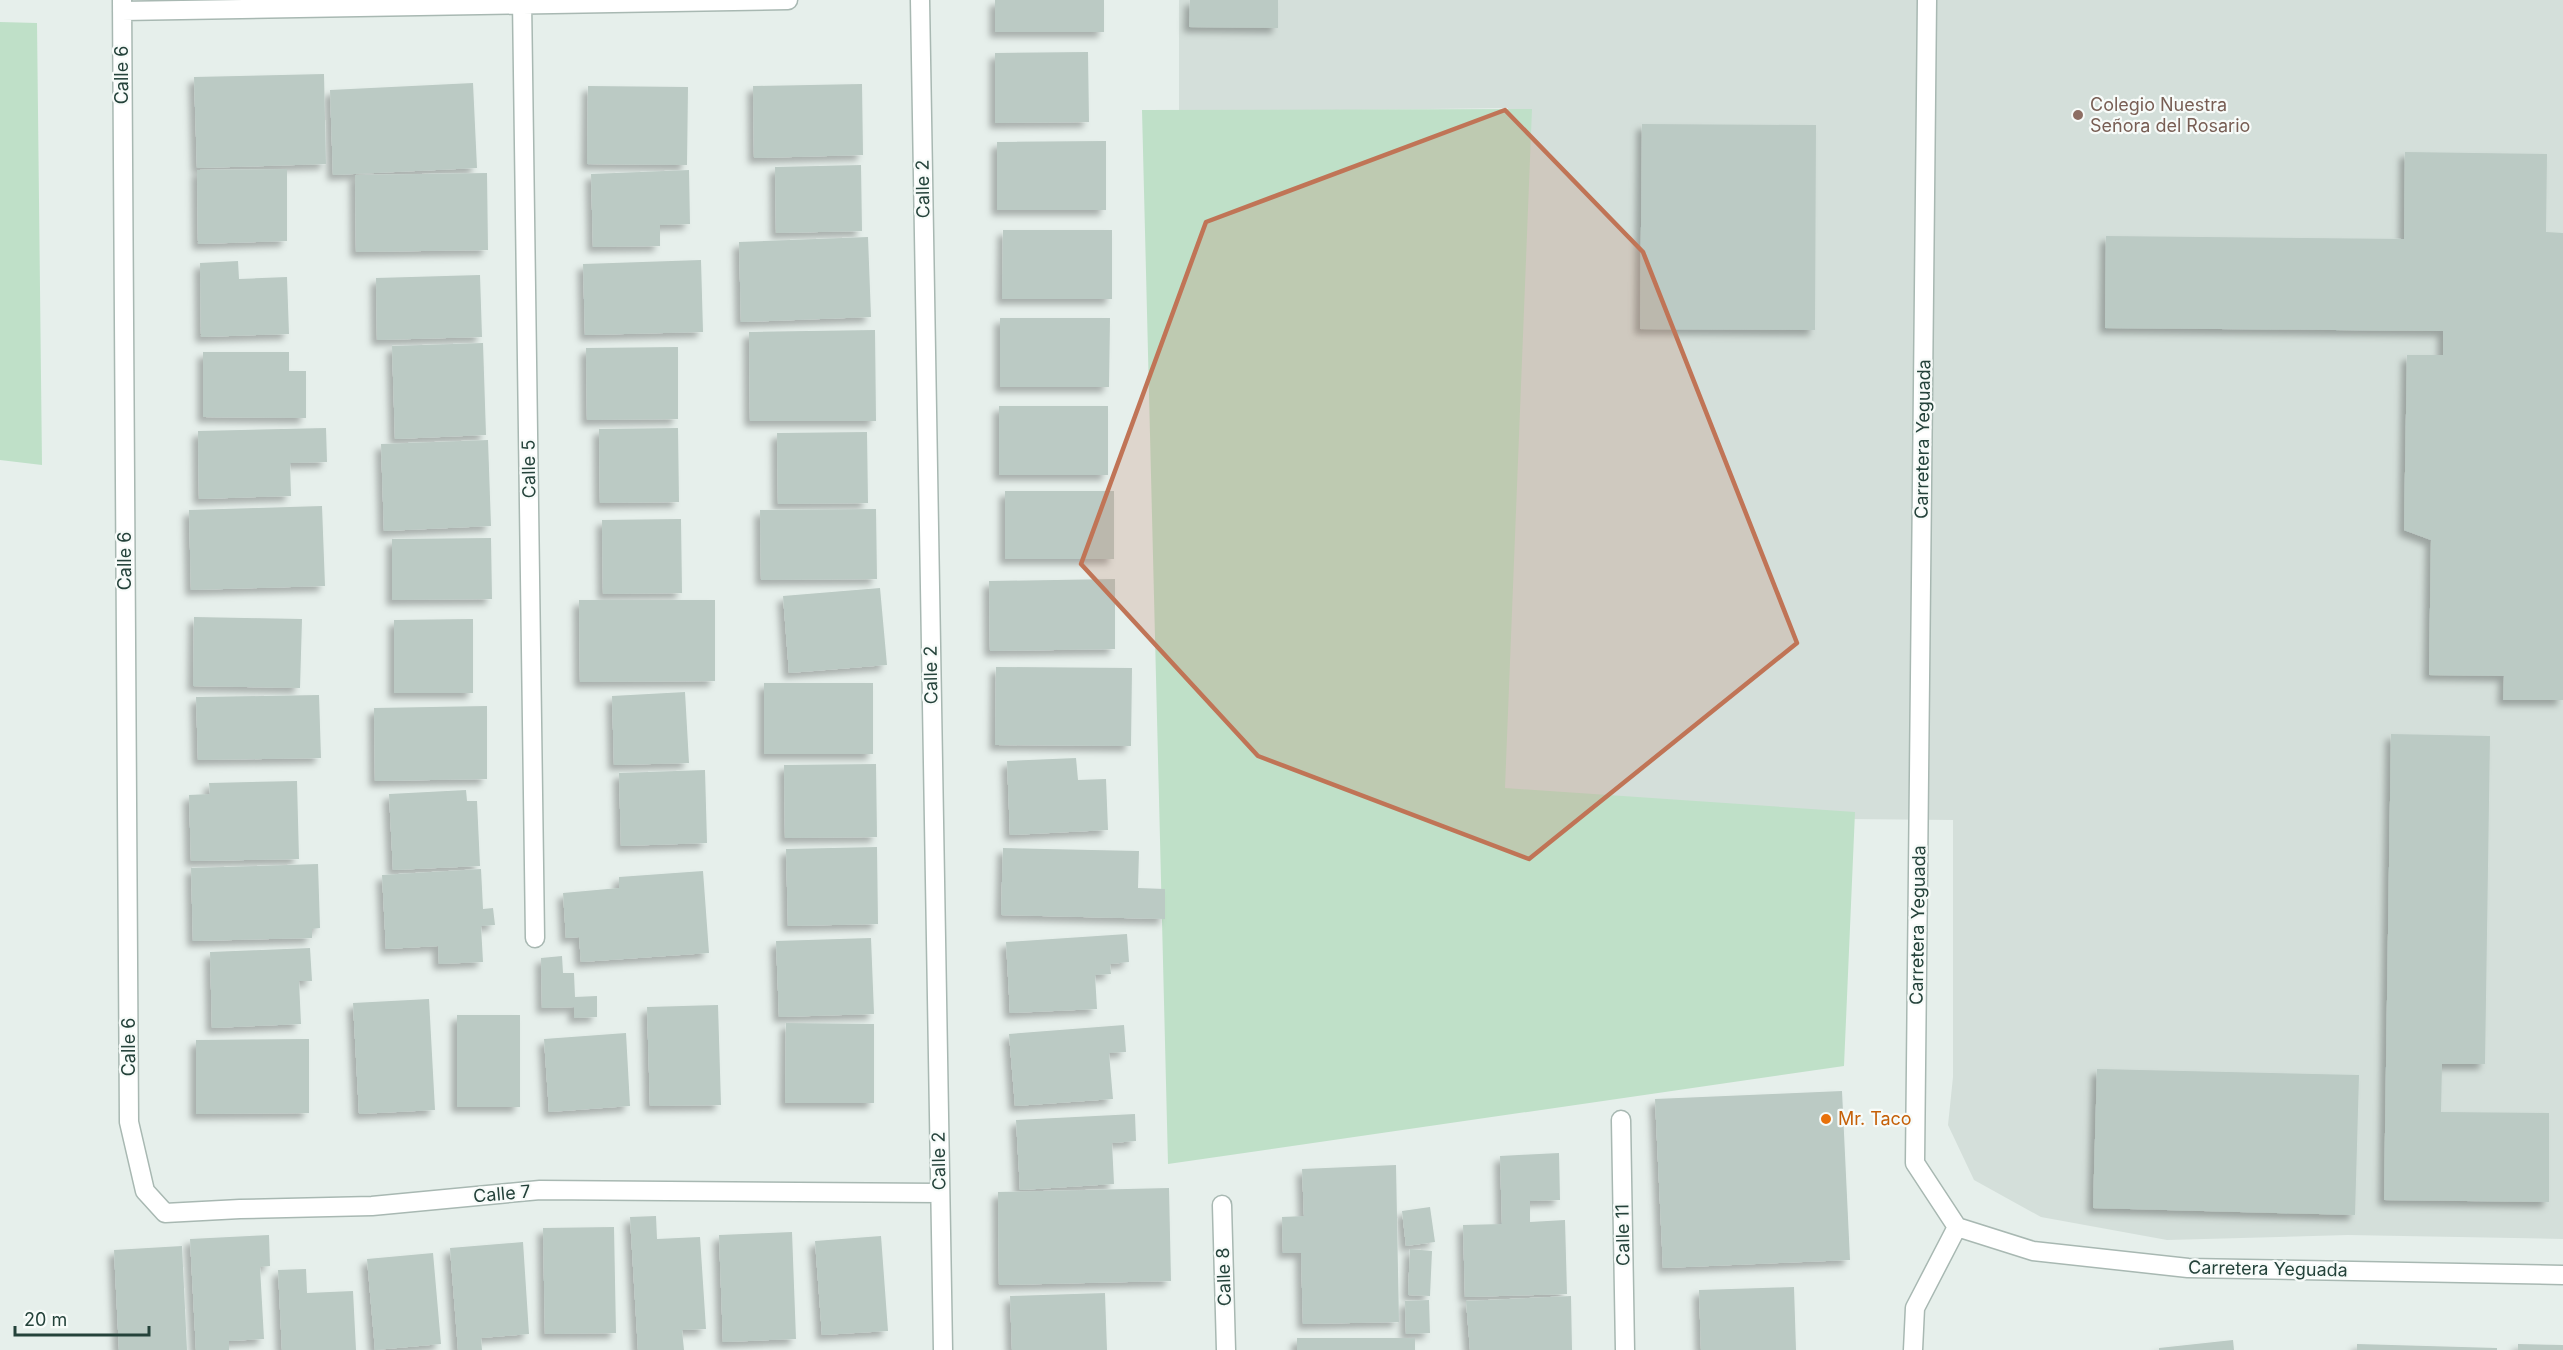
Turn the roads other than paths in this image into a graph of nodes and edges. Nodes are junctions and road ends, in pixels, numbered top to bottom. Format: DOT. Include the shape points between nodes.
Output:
graph roads {
  1 [pos="788,0"];
  2 [pos="920,0"];
  3 [pos="1927,0"];
  4 [pos="522,2"];
  5 [pos="122,6"];
  6 [pos="535,938"];
  7 [pos="1621,1120"];
  8 [pos="129,1122"];
  9 [pos="939,1193"];
  10 [pos="1222,1204"];
  11 [pos="1957,1227"];
  12 [pos="2563,1275"];
  13 [pos="943,1350"];
  14 [pos="1226,1350"];
  15 [pos="1625,1350"];
  16 [pos="1913,1350"];
  1 -- 4 [label="street"];
  2 -- 9 [label="street, Calle 2"];
  3 -- 11 [label="street, Carretera Yeguada" via="1915,1163"];
  4 -- 5 [label="street"];
  4 -- 6 [label="street, Calle 5"];
  5 -- 8 [label="street, Calle 6"];
  7 -- 15 [label="street, Calle 11"];
  8 -- 9 [label="street, Calle 7" via="145,1191 165,1213 372,1206 540,1190"];
  9 -- 13 [label="street, Calle 2"];
  10 -- 14 [label="street, Calle 8"];
  11 -- 12 [label="street, Carretera Yeguada" via="2033,1251 2188,1268"];
  11 -- 16 [label="street" via="1915,1308"];
}
